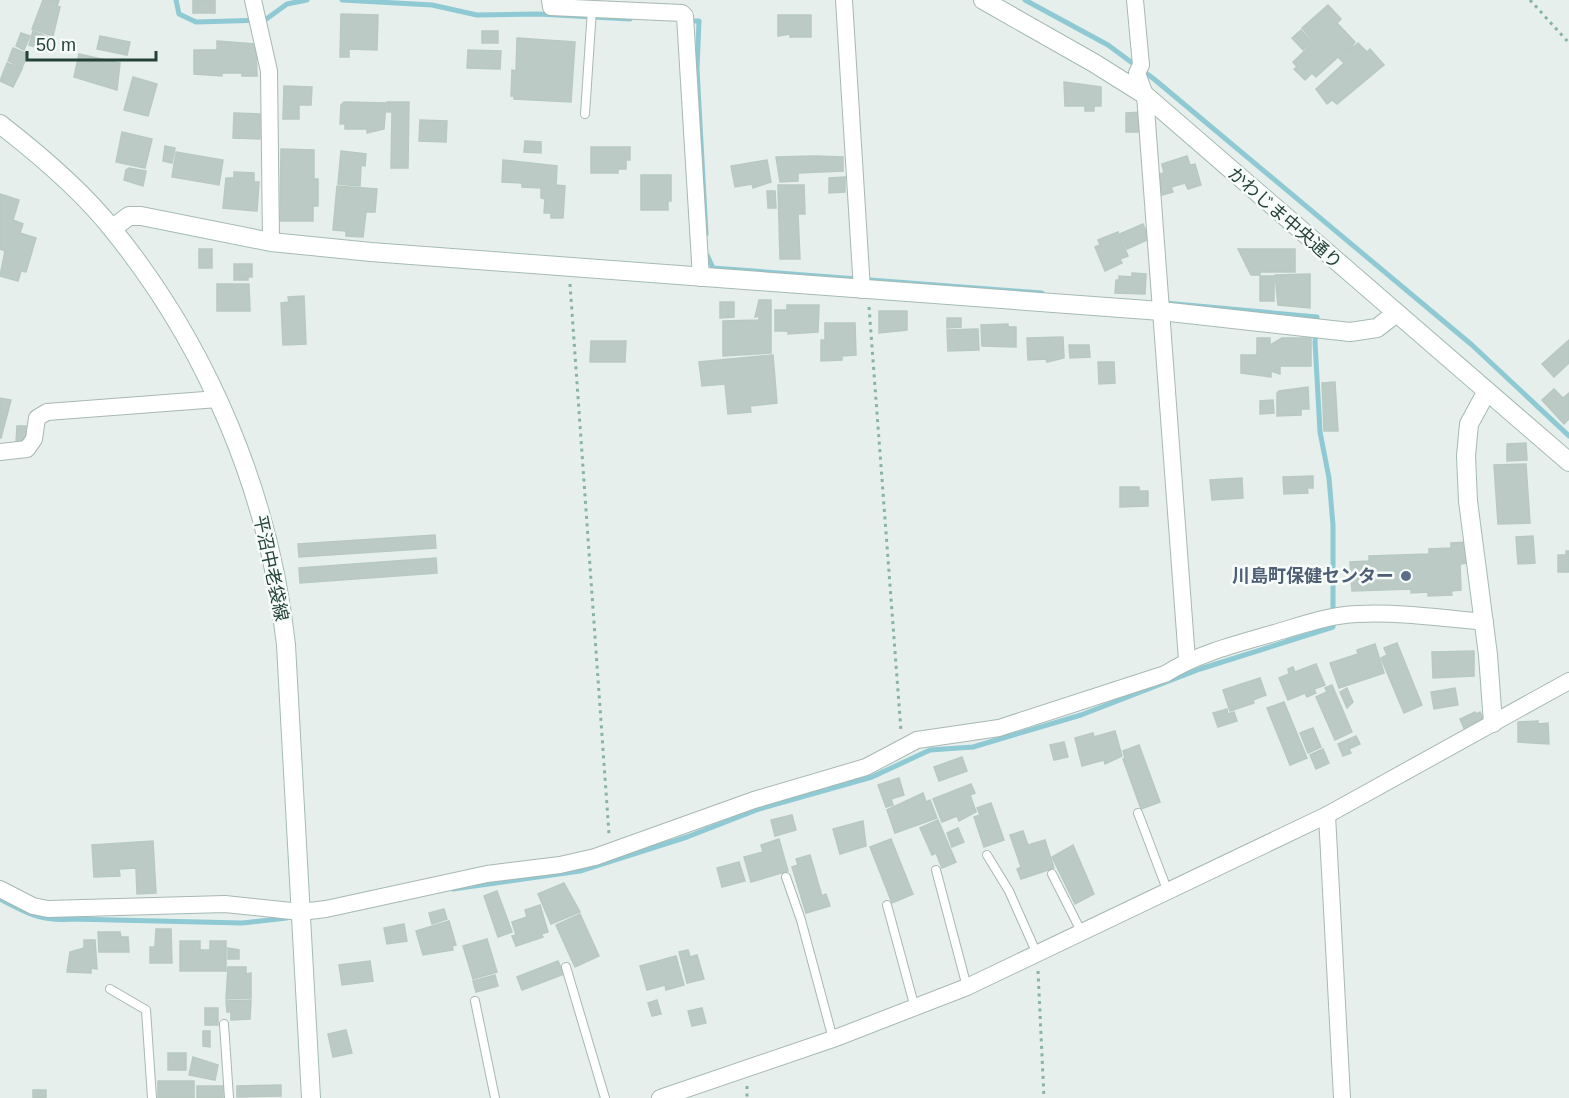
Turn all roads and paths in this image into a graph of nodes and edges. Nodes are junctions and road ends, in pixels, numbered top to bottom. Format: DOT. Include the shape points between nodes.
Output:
graph roads {
  1 [pos="253,0"];
  2 [pos="550,0"];
  3 [pos="844,0"];
  4 [pos="983,0"];
  5 [pos="1135,0"];
  6 [pos="1530,0"];
  7 [pos="592,9"];
  8 [pos="1569,43"];
  9 [pos="1145,95"];
  10 [pos="585,114"];
  11 [pos="0,124"];
  12 [pos="112,228"];
  13 [pos="271,242"];
  14 [pos="568,267"];
  15 [pos="701,278"];
  16 [pos="865,291"];
  17 [pos="1161,311"];
  18 [pos="1395,314"];
  19 [pos="1487,391"];
  20 [pos="218,399"];
  21 [pos="0,452"];
  22 [pos="1569,462"];
  23 [pos="1485,622"];
  24 [pos="1187,660"];
  25 [pos="1569,681"];
  26 [pos="1493,723"];
  27 [pos="902,748"];
  28 [pos="1138,813"];
  29 [pos="1327,815"];
  30 [pos="610,853"];
  31 [pos="987,855"];
  32 [pos="936,870"];
  33 [pos="1052,874"];
  34 [pos="786,877"];
  35 [pos="0,889"];
  36 [pos="1168,892"];
  37 [pos="887,905"];
  38 [pos="301,912"];
  39 [pos="1082,933"];
  40 [pos="1037,954"];
  41 [pos="566,967"];
  42 [pos="967,987"];
  43 [pos="110,990"];
  44 [pos="476,1001"];
  45 [pos="915,1008"];
  46 [pos="224,1024"];
  47 [pos="833,1039"];
  48 [pos="152,1098"];
  49 [pos="229,1098"];
  50 [pos="311,1098"];
  51 [pos="495,1098"];
  52 [pos="605,1098"];
  53 [pos="660,1098"];
  54 [pos="1044,1098"];
  55 [pos="1341,1098"];
  1 -- 13 [label="street" via="270,71"];
  2 -- 7 [label="street" via="552,7"];
  3 -- 16 [label="street"];
  4 -- 9 [label="street, かわじま中央通り"];
  5 -- 9 [label="street" via="1139,69"];
  6 -- 8 [label="path"];
  7 -- 10 [label="lane"];
  7 -- 15 [label="street" via="685,16"];
  9 -- 17 [label="street"];
  9 -- 18 [label="street, かわじま中央通り"];
  11 -- 12 [label="street, 平沼中老袋線"];
  12 -- 13 [label="street" via="129,216 141,216"];
  12 -- 20 [label="street, 平沼中老袋線" via="170,311"];
  13 -- 14 [label="street"];
  14 -- 15 [label="street"];
  14 -- 30 [label="path"];
  15 -- 16 [label="street"];
  16 -- 17 [label="street"];
  16 -- 27 [label="path"];
  17 -- 18 [label="street" via="1350,332 1377,328"];
  17 -- 24 [label="street"];
  18 -- 19 [label="street, かわじま中央通り"];
  19 -- 22 [label="street, かわじま中央通り"];
  19 -- 23 [label="street" via="1469,424 1466,456 1468,501"];
  20 -- 21 [label="street" via="47,412 37,418 34,439 27,449"];
  20 -- 38 [label="street, 平沼中老袋線" via="261,514 282,608"];
  23 -- 24 [label="street" via="1410,614 1354,614"];
  23 -- 26 [label="street"];
  24 -- 27 [label="street" via="1165,674 999,728 917,740"];
  25 -- 26 [label="street"];
  26 -- 29 [label="street"];
  27 -- 30 [label="street" via="866,767 754,800"];
  28 -- 36 [label="lane"];
  29 -- 36 [label="street"];
  29 -- 55 [label="street"];
  30 -- 38 [label="street"];
  31 -- 40 [label="lane" via="1009,891"];
  32 -- 42 [label="lane"];
  33 -- 39 [label="lane"];
  34 -- 47 [label="lane"];
  35 -- 38 [label="street" via="48,909 225,904"];
  36 -- 39 [label="street"];
  37 -- 45 [label="lane"];
  38 -- 50 [label="street, 平沼中老袋線"];
  39 -- 40 [label="street"];
  40 -- 42 [label="street"];
  40 -- 54 [label="path"];
  41 -- 52 [label="lane"];
  42 -- 45 [label="street"];
  43 -- 48 [label="lane" via="146,1010"];
  44 -- 51 [label="lane"];
  45 -- 47 [label="street"];
  46 -- 49 [label="lane"];
  47 -- 53 [label="street"];
}
